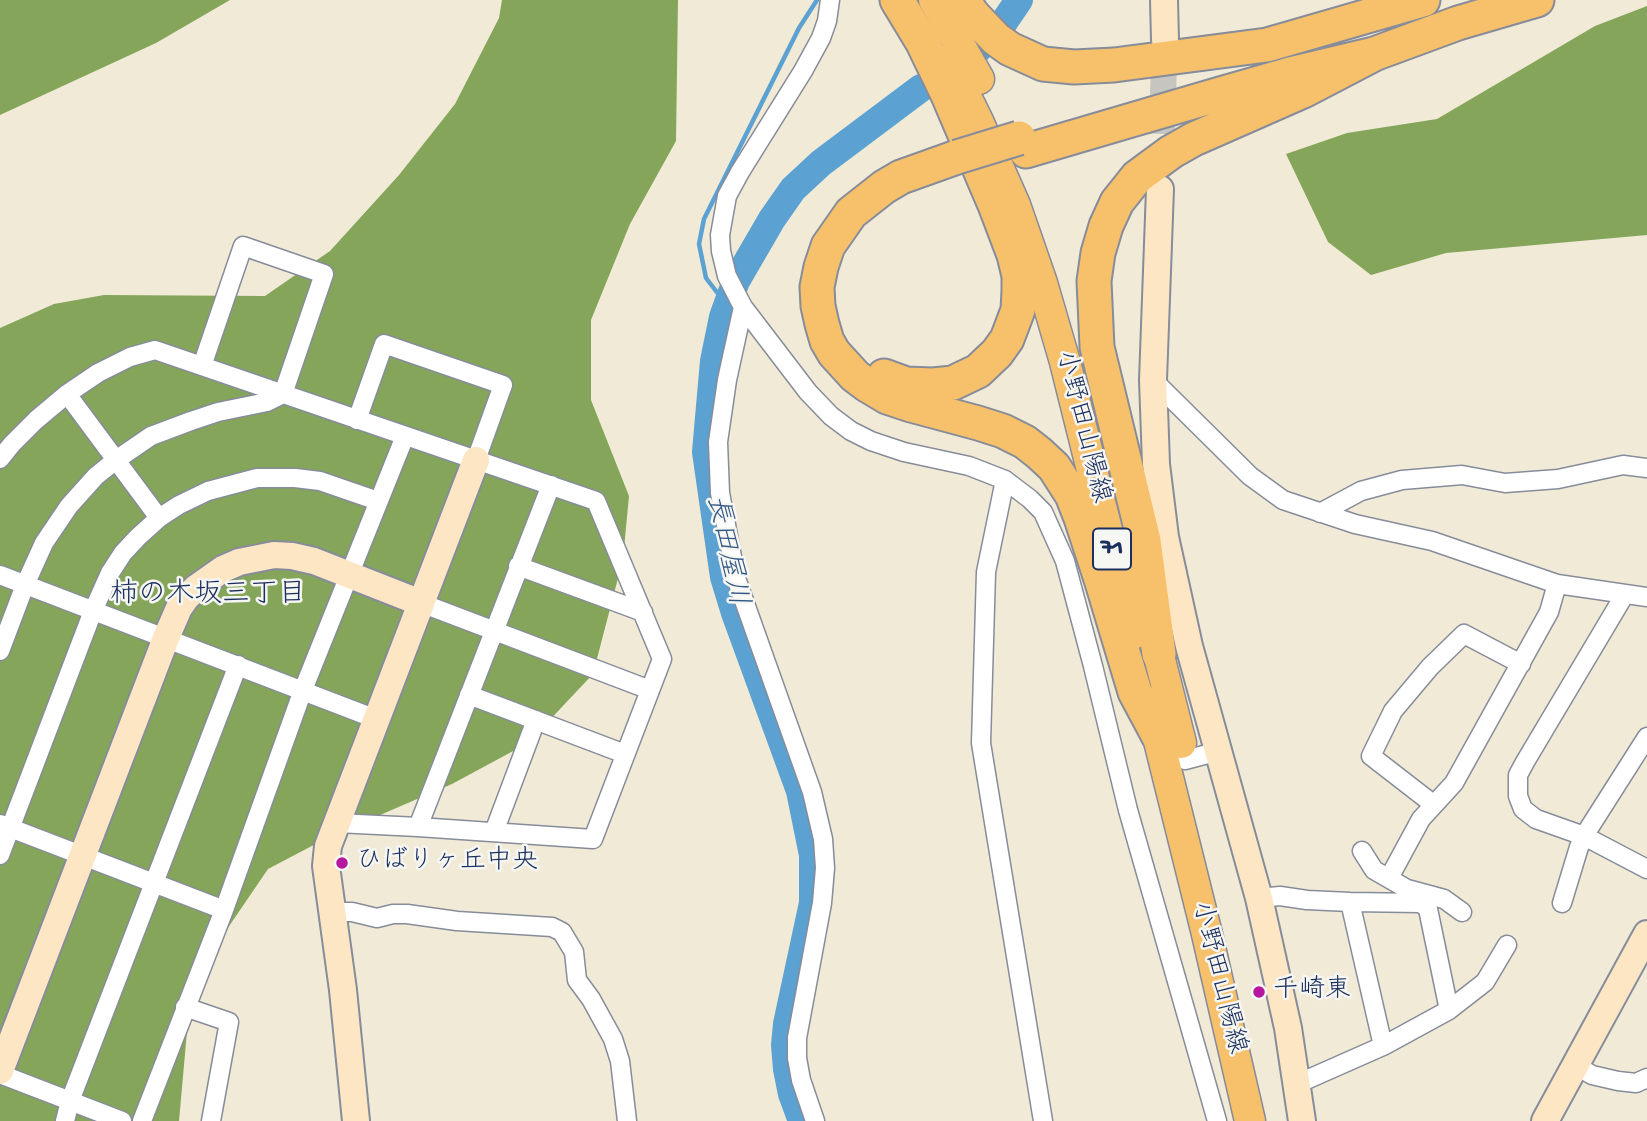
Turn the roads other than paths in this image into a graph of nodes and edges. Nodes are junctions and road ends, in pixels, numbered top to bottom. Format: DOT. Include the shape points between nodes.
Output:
graph roads {
  1 [pos="830,0"];
  2 [pos="897,0"];
  3 [pos="911,0"];
  4 [pos="934,0"];
  5 [pos="962,0"];
  6 [pos="1164,0"];
  7 [pos="1423,0"];
  8 [pos="1534,1"];
  9 [pos="1377,13"];
  10 [pos="1165,40"];
  11 [pos="1374,54"];
  12 [pos="1023,144"];
  13 [pos="960,163"];
  14 [pos="1160,189"];
  15 [pos="743,307"];
  16 [pos="202,366"];
  17 [pos="1153,380"];
  18 [pos="67,394"];
  19 [pos="283,394"];
  20 [pos="357,420"];
  21 [pos="405,436"];
  22 [pos="0,460"];
  23 [pos="116,460"];
  24 [pos="476,460"];
  25 [pos="1647,468"];
  26 [pos="1005,480"];
  27 [pos="551,485"];
  28 [pos="378,500"];
  29 [pos="1321,513"];
  30 [pos="159,518"];
  31 [pos="518,566"];
  32 [pos="349,574"];
  33 [pos="0,575"];
  34 [pos="1557,584"];
  35 [pos="25,585"];
  36 [pos="1625,594"];
  37 [pos="1647,597"];
  38 [pos="421,603"];
  39 [pos="93,611"];
  40 [pos="643,612"];
  41 [pos="494,630"];
  42 [pos="166,638"];
  43 [pos="0,652"];
  44 [pos="1158,654"];
  45 [pos="1521,664"];
  46 [pos="238,665"];
  47 [pos="303,690"];
  48 [pos="650,690"];
  49 [pos="469,695"];
  50 [pos="376,719"];
  51 [pos="536,720"];
  52 [pos="1158,735"];
  53 [pos="1647,737"];
  54 [pos="1219,751"];
  55 [pos="625,754"];
  56 [pos="1185,760"];
  57 [pos="1433,804"];
  58 [pos="337,823"];
  59 [pos="5,826"];
  60 [pos="418,827"];
  61 [pos="494,832"];
  62 [pos="1584,836"];
  63 [pos="1362,851"];
  64 [pos="0,855"];
  65 [pos="82,856"];
  66 [pos="1647,869"];
  67 [pos="1389,878"];
  68 [pos="154,883"];
  69 [pos="1259,898"];
  70 [pos="1350,902"];
  71 [pos="1562,903"];
  72 [pos="224,910"];
  73 [pos="333,912"];
  74 [pos="1462,912"];
  75 [pos="1647,934"];
  76 [pos="1507,945"];
  77 [pos="185,1007"];
  78 [pos="1450,1010"];
  79 [pos="1383,1046"];
  80 [pos="1575,1065"];
  81 [pos="0,1072"];
  82 [pos="1647,1078"];
  83 [pos="1297,1084"];
  84 [pos="70,1101"];
  85 [pos="65,1121"];
  86 [pos="122,1121"];
  87 [pos="142,1121"];
  88 [pos="211,1121"];
  89 [pos="356,1121"];
  90 [pos="627,1121"];
  91 [pos="815,1121"];
  92 [pos="1042,1121"];
  93 [pos="1217,1121"];
  94 [pos="1250,1121"];
  95 [pos="1271,1121"];
  96 [pos="1302,1121"];
  97 [pos="1545,1121"];
  1 -- 15 [label="street" via="821,38 727,196 721,251 727,276"];
  2 -- 13 [label="highway" via="923,43 991,194 1014,255 1019,291 1018,310 1007,339 978,370 953,383 906,384 862,362 841,332 833,288 837,267 858,229 893,199"];
  3 -- 52 [label="main road, 小野田山陽線 / 71" via="956,72 1015,205 1042,283"];
  4 -- 44 [label="main road, 小野田山陽線 / 71" via="973,66 1034,196 1069,302"];
  5 -- 9 [label="highway" via="1010,49 1043,64 1074,67 1267,45"];
  6 -- 10 [label="street"];
  7 -- 9 [label="highway"];
  8 -- 11 [label="highway"];
  9 -- 12 [label="highway" via="1255,71"];
  11 -- 12 [label="highway"];
  11 -- 44 [label="highway" via="1171,152 1136,177 1106,226 1094,281 1097,347 1144,541"];
  12 -- 13 [label="highway, bridge"];
  13 -- 52 [label="highway" via="901,177 850,213 828,246 817,287 827,341 855,376 887,397 1003,431 1025,442 1054,467 1081,518 1135,692"];
  14 -- 17 [label="street"];
  15 -- 26 [label="street" via="808,392 850,431 904,452 968,466"];
  15 -- 91 [label="street" via="718,442 720,493 736,578 811,792 822,839 822,903 797,1038 801,1080"];
  16 -- 18 [label="street" via="155,350 130,357"];
  16 -- 19 [label="street"];
  16 -- 19 [label="street" via="243,246 324,274"];
  17 -- 29 [label="street" via="1250,476 1283,499"];
  17 -- 54 [label="street" via="1165,537"];
  18 -- 22 [label="street"];
  18 -- 23 [label="street"];
  19 -- 20 [label="street"];
  19 -- 23 [label="street" via="171,428"];
  20 -- 21 [label="street"];
  20 -- 24 [label="street" via="384,344 503,384"];
  21 -- 24 [label="street"];
  21 -- 28 [label="street"];
  23 -- 30 [label="street"];
  23 -- 35 [label="street" via="68,506"];
  24 -- 27 [label="street"];
  24 -- 38 [label="street"];
  25 -- 29 [label="street" via="1623,465 1505,484 1462,475 1402,480 1361,491"];
  26 -- 92 [label="street" via="986,572 981,743"];
  26 -- 93 [label="street" via="1043,512 1065,561 1128,810"];
  27 -- 31 [label="street"];
  27 -- 40 [label="street" via="596,501"];
  28 -- 30 [label="street" via="320,481 257,478 208,491"];
  28 -- 32 [label="street"];
  29 -- 34 [label="street" via="1432,541"];
  30 -- 39 [label="street" via="123,553"];
  31 -- 40 [label="street"];
  31 -- 41 [label="street"];
  32 -- 38 [label="street"];
  32 -- 42 [label="street" via="292,556 239,562 209,578 186,598"];
  32 -- 47 [label="street"];
  33 -- 35 [label="street"];
  34 -- 36 [label="street"];
  34 -- 45 [label="street" via="1549,612"];
  35 -- 39 [label="street"];
  35 -- 43 [label="street"];
  36 -- 37 [label="street"];
  36 -- 62 [label="street" via="1518,775 1523,809 1536,819"];
  38 -- 41 [label="street"];
  38 -- 50 [label="street"];
  39 -- 42 [label="street"];
  39 -- 59 [label="street"];
  40 -- 48 [label="street" via="662,659"];
  41 -- 48 [label="street"];
  41 -- 49 [label="street"];
  42 -- 46 [label="street"];
  42 -- 65 [label="street"];
  44 -- 56 [label="main road, 小野田山陽線 / 71"];
  45 -- 57 [label="street" via="1454,783"];
  45 -- 57 [label="street" via="1464,634 1393,711 1371,756"];
  46 -- 47 [label="street"];
  46 -- 68 [label="street"];
  47 -- 50 [label="street"];
  47 -- 72 [label="street"];
  48 -- 55 [label="street"];
  49 -- 51 [label="street"];
  49 -- 60 [label="street"];
  50 -- 58 [label="street"];
  51 -- 55 [label="street"];
  51 -- 61 [label="street"];
  52 -- 94 [label="main road, 小野田山陽線 / 71"];
  53 -- 62 [label="street"];
  54 -- 56 [label="street"];
  54 -- 69 [label="street"];
  55 -- 61 [label="street" via="593,839"];
  56 -- 95 [label="main road, 小野田山陽線 / 71"];
  57 -- 67 [label="street"];
  58 -- 60 [label="street"];
  58 -- 73 [label="street" via="326,866"];
  59 -- 64 [label="street"];
  59 -- 65 [label="street"];
  60 -- 61 [label="street"];
  62 -- 66 [label="street"];
  62 -- 71 [label="street"];
  63 -- 67 [label="street" via="1374,870"];
  65 -- 68 [label="street"];
  65 -- 81 [label="street"];
  67 -- 74 [label="street" via="1407,889 1444,899"];
  68 -- 72 [label="street"];
  68 -- 84 [label="street"];
  69 -- 70 [label="street"];
  69 -- 83 [label="street"];
  70 -- 78 [label="street" via="1421,903 1428,909"];
  70 -- 79 [label="street"];
  72 -- 77 [label="street"];
  73 -- 89 [label="street"];
  73 -- 90 [label="street" via="377,918 407,914 552,927 562,932 574,952 577,980 613,1039"];
  75 -- 80 [label="street"];
  76 -- 78 [label="street" via="1485,982"];
  77 -- 87 [label="street"];
  77 -- 88 [label="street" via="229,1022"];
  78 -- 79 [label="street"];
  79 -- 83 [label="street"];
  80 -- 82 [label="street" via="1618,1081 1636,1083"];
  80 -- 97 [label="street"];
  81 -- 84 [label="street"];
  83 -- 96 [label="street"];
  84 -- 85 [label="street"];
  84 -- 86 [label="street"];
}
